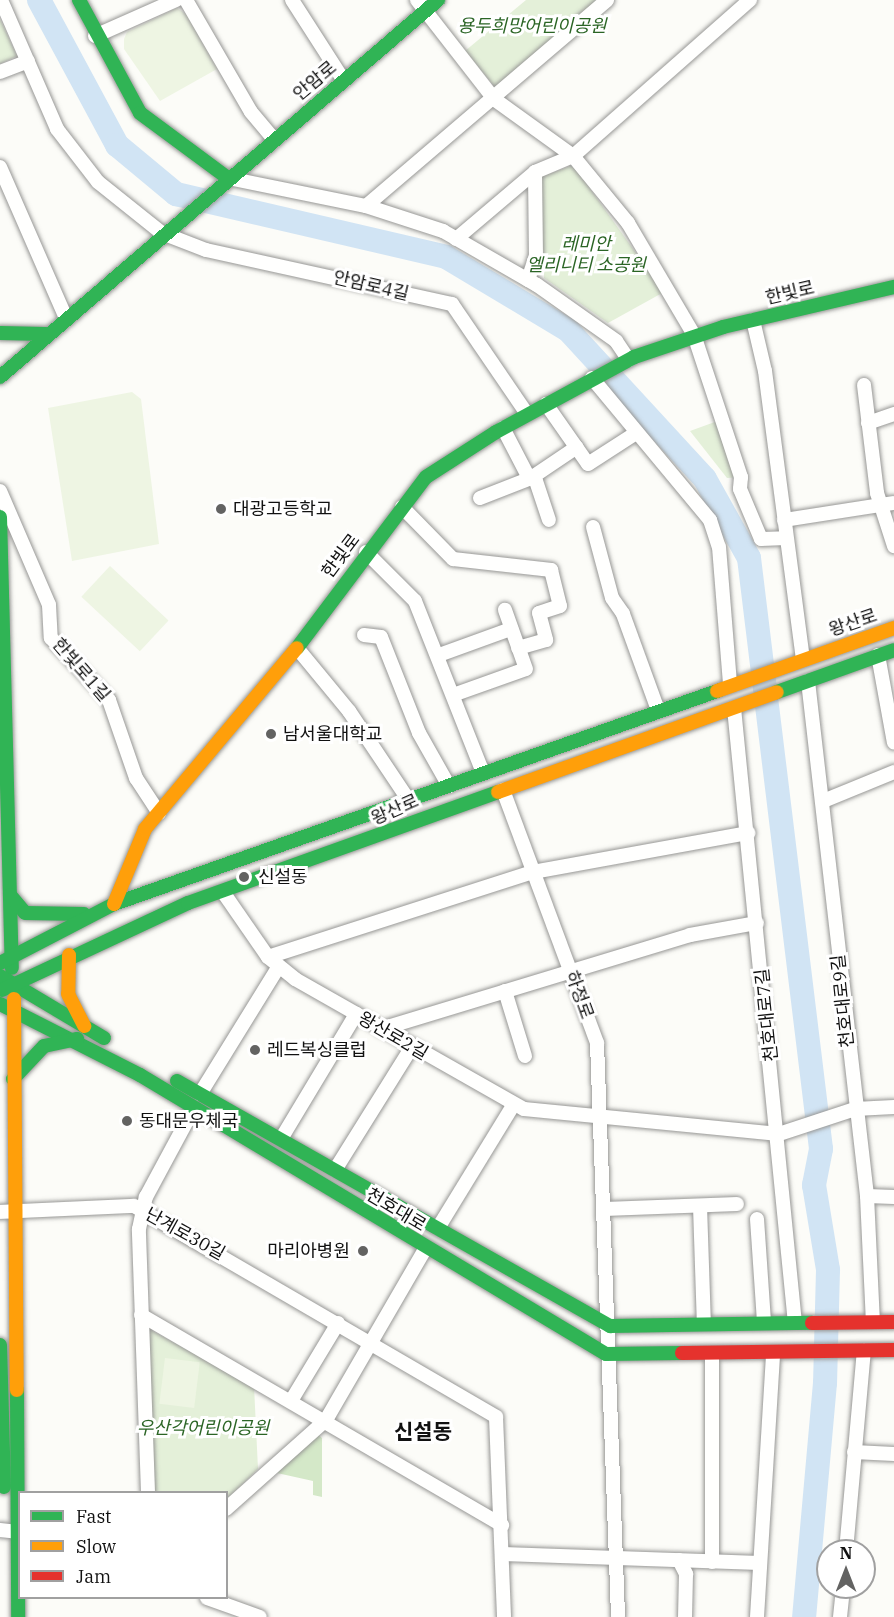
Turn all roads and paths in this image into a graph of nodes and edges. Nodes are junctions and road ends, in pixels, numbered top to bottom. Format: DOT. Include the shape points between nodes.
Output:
graph roads {
  1 [pos="1,0"];
  2 [pos="79,0"];
  3 [pos="176,0"];
  4 [pos="186,0"];
  5 [pos="292,0"];
  6 [pos="438,0"];
  7 [pos="607,0"];
  8 [pos="750,0"];
  9 [pos="421,6"];
  10 [pos="95,36"];
  11 [pos="28,61"];
  12 [pos="0,72"];
  13 [pos="344,81"];
  14 [pos="494,99"];
  15 [pos="274,139"];
  16 [pos="573,156"];
  17 [pos="0,167"];
  18 [pos="535,171"];
  19 [pos="228,178"];
  20 [pos="366,206"];
  21 [pos="162,234"];
  22 [pos="456,239"];
  23 [pos="528,280"];
  24 [pos="894,287"];
  25 [pos="64,316"];
  26 [pos="753,320"];
  27 [pos="0,333"];
  28 [pos="46,333"];
  29 [pos="694,335"];
  30 [pos="629,360"];
  31 [pos="0,377"];
  32 [pos="592,378"];
  33 [pos="864,385"];
  34 [pos="546,404"];
  35 [pos="527,414"];
  36 [pos="894,414"];
  37 [pos="868,423"];
  38 [pos="503,428"];
  39 [pos="636,433"];
  40 [pos="577,447"];
  41 [pos="531,478"];
  42 [pos="0,491"];
  43 [pos="480,498"];
  44 [pos="889,505"];
  45 [pos="402,507"];
  46 [pos="0,517"];
  47 [pos="549,520"];
  48 [pos="784,520"];
  49 [pos="593,527"];
  50 [pos="786,538"];
  51 [pos="894,546"];
  52 [pos="366,552"];
  53 [pos="505,610"];
  54 [pos="894,628"];
  55 [pos="511,629"];
  56 [pos="364,635"];
  57 [pos="297,648"];
  58 [pos="518,648"];
  59 [pos="894,650"];
  60 [pos="439,655"];
  61 [pos="878,655"];
  62 [pos="796,661"];
  63 [pos="808,681"];
  64 [pos="733,682"];
  65 [pos="453,694"];
  66 [pos="737,707"];
  67 [pos="658,710"];
  68 [pos="894,743"];
  69 [pos="894,772"];
  70 [pos="483,773"];
  71 [pos="449,786"];
  72 [pos="503,790"];
  73 [pos="408,799"];
  74 [pos="823,801"];
  75 [pos="159,813"];
  76 [pos="748,833"];
  77 [pos="533,872"];
  78 [pos="223,892"];
  79 [pos="5,895"];
  80 [pos="114,904"];
  81 [pos="91,914"];
  82 [pos="757,922"];
  83 [pos="69,955"];
  84 [pos="6,959"];
  85 [pos="274,962"];
  86 [pos="570,970"];
  87 [pos="0,976"];
  88 [pos="13,983"];
  89 [pos="0,991"];
  90 [pos="505,991"];
  91 [pos="0,1004"];
  92 [pos="356,1014"];
  93 [pos="15,1016"];
  94 [pos="0,1018"];
  95 [pos="84,1026"];
  96 [pos="381,1029"];
  97 [pos="77,1039"];
  98 [pos="412,1047"];
  99 [pos="525,1056"];
  100 [pos="7,1080"];
  101 [pos="200,1094"];
  102 [pos="514,1104"];
  103 [pos="894,1107"];
  104 [pos="194,1108"];
  105 [pos="851,1111"];
  106 [pos="602,1116"];
  107 [pos="783,1133"];
  108 [pos="281,1139"];
  109 [pos="335,1170"];
  110 [pos="867,1196"];
  111 [pos="894,1197"];
  112 [pos="737,1204"];
  113 [pos="700,1206"];
  114 [pos="605,1209"];
  115 [pos="142,1210"];
  116 [pos="16,1211"];
  117 [pos="0,1212"];
  118 [pos="757,1220"];
  119 [pos="438,1228"];
  120 [pos="425,1249"];
  121 [pos="141,1315"];
  122 [pos="873,1322"];
  123 [pos="894,1322"];
  124 [pos="338,1323"];
  125 [pos="764,1323"];
  126 [pos="797,1323"];
  127 [pos="704,1324"];
  128 [pos="610,1326"];
  129 [pos="374,1341"];
  130 [pos="0,1345"];
  131 [pos="894,1350"];
  132 [pos="864,1351"];
  133 [pos="773,1352"];
  134 [pos="712,1353"];
  135 [pos="606,1354"];
  136 [pos="291,1401"];
  137 [pos="326,1420"];
  138 [pos="854,1452"];
  139 [pos="894,1454"];
  140 [pos="148,1491"];
  141 [pos="228,1507"];
  142 [pos="502,1525"];
  143 [pos="10,1531"];
  144 [pos="847,1539"];
  145 [pos="502,1554"];
  146 [pos="616,1558"];
  147 [pos="680,1560"];
  148 [pos="712,1562"];
  149 [pos="760,1563"];
  150 [pos="210,1599"];
  151 [pos="842,1599"];
  152 [pos="8,1617"];
  153 [pos="18,1617"];
  154 [pos="260,1617"];
  155 [pos="504,1617"];
  156 [pos="618,1617"];
  157 [pos="685,1617"];
  158 [pos="757,1617"];
  159 [pos="840,1617"];
  1 -- 11 [label="street, 안암로4길"];
  2 -- 10 [label="main road"];
  3 -- 10 [label="street"];
  4 -- 15 [label="street" via="251,112"];
  5 -- 13 [label="street"];
  6 -- 9 [label="main road, 안암로"];
  7 -- 14 [label="street"];
  8 -- 16 [label="street"];
  9 -- 13 [label="main road, 안암로"];
  9 -- 14 [label="street"];
  10 -- 19 [label="main road" via="140,113"];
  11 -- 12 [label="street"];
  11 -- 21 [label="street, 안암로4길" via="57,129 98,182"];
  13 -- 15 [label="main road, 안암로"];
  14 -- 16 [label="street"];
  14 -- 20 [label="street"];
  15 -- 19 [label="main road, 안암로"];
  16 -- 18 [label="street"];
  16 -- 29 [label="street" via="628,223"];
  17 -- 25 [label="street"];
  18 -- 22 [label="street"];
  18 -- 23 [label="street" via="536,256"];
  19 -- 20 [label="street"];
  19 -- 21 [label="main road, 안암로"];
  20 -- 22 [label="street"];
  21 -- 25 [label="main road"];
  21 -- 35 [label="street, 안암로4길" via="206,250 452,304"];
  22 -- 23 [label="street"];
  23 -- 30 [label="street" via="616,341"];
  24 -- 26 [label="main road, 한빛로"];
  25 -- 28 [label="main road"];
  26 -- 29 [label="main road, 한빛로"];
  26 -- 48 [label="street"];
  27 -- 28 [label="main road"];
  28 -- 31 [label="main road"];
  29 -- 30 [label="main road, 한빛로"];
  29 -- 50 [label="street" via="741,477 740,489 761,539"];
  30 -- 32 [label="main road, 한빛로"];
  32 -- 34 [label="main road, 한빛로"];
  32 -- 39 [label="street"];
  33 -- 37 [label="street"];
  34 -- 35 [label="main road, 한빛로"];
  34 -- 40 [label="street"];
  35 -- 38 [label="main road, 한빛로"];
  36 -- 37 [label="street"];
  37 -- 44 [label="street"];
  38 -- 41 [label="street"];
  38 -- 45 [label="main road, 한빛로" via="426,477"];
  39 -- 40 [label="street" via="588,464"];
  39 -- 64 [label="street" via="710,520 719,547"];
  40 -- 41 [label="street"];
  41 -- 43 [label="street"];
  41 -- 47 [label="street"];
  42 -- 75 [label="street, 한빛로1길" via="49,605 51,638 109,700 136,778"];
  44 -- 48 [label="street"];
  44 -- 51 [label="street"];
  45 -- 52 [label="main road, 한빛로"];
  45 -- 58 [label="street" via="453,559 551,570 560,606 539,613 546,640"];
  46 -- 79 [label="main road"];
  48 -- 50 [label="street"];
  49 -- 67 [label="street" via="612,598 623,615"];
  50 -- 62 [label="street"];
  52 -- 57 [label="main road, 한빛로"];
  52 -- 60 [label="street" via="415,601"];
  53 -- 55 [label="street"];
  54 -- 62 [label="main road, 왕산로"];
  55 -- 58 [label="street"];
  55 -- 60 [label="street"];
  56 -- 71 [label="street" via="381,637 419,733"];
  57 -- 73 [label="street, 왕산로" via="349,711"];
  57 -- 75 [label="main road, 한빛로"];
  58 -- 65 [label="street" via="526,669"];
  59 -- 61 [label="main road"];
  60 -- 65 [label="street"];
  61 -- 63 [label="main road"];
  61 -- 68 [label="street"];
  62 -- 64 [label="main road, 왕산로"];
  63 -- 66 [label="main road, 왕산로"];
  63 -- 74 [label="street, 천호대로9길"];
  64 -- 67 [label="main road, 왕산로"];
  65 -- 70 [label="street"];
  66 -- 72 [label="main road, 왕산로"];
  66 -- 76 [label="street, 천호대로7길"];
  67 -- 70 [label="main road, 왕산로"];
  69 -- 74 [label="street"];
  70 -- 71 [label="main road, 왕산로"];
  71 -- 73 [label="main road, 왕산로"];
  72 -- 77 [label="street, 하정로"];
  72 -- 78 [label="main road, 왕산로"];
  73 -- 80 [label="main road, 왕산로"];
  74 -- 105 [label="street, 천호대로9길"];
  75 -- 80 [label="main road, 한빛로" via="133,851"];
  76 -- 77 [label="street"];
  76 -- 82 [label="street, 천호대로7길"];
  77 -- 85 [label="street"];
  77 -- 86 [label="street, 하정로"];
  78 -- 83 [label="main road, 왕산로"];
  78 -- 85 [label="street, 왕산로2길"];
  79 -- 81 [label="main road" via="25,913"];
  79 -- 84 [label="main road" via="11,930"];
  80 -- 81 [label="main road, 왕산로"];
  81 -- 84 [label="main road, 왕산로"];
  82 -- 86 [label="street" via="690,935"];
  82 -- 107 [label="street, 천호대로7길"];
  83 -- 88 [label="main road, 왕산로"];
  83 -- 95 [label="main road" via="68,994"];
  84 -- 88 [label="main road"];
  85 -- 92 [label="street, 왕산로2길"];
  85 -- 101 [label="street"];
  86 -- 90 [label="street"];
  86 -- 106 [label="street, 하정로" via="597,1044"];
  87 -- 88 [label="main road, 천호대로"];
  88 -- 89 [label="main road, 왕산로"];
  88 -- 93 [label="main road"];
  88 -- 95 [label="main road, 천호대로"];
  90 -- 96 [label="street"];
  90 -- 99 [label="street"];
  91 -- 93 [label="main road"];
  92 -- 96 [label="street, 왕산로2길"];
  92 -- 108 [label="street"];
  93 -- 94 [label="main road"];
  93 -- 97 [label="main road, 천호대로"];
  93 -- 100 [label="main road"];
  95 -- 101 [label="main road, 천호대로"];
  96 -- 98 [label="street, 왕산로2길"];
  97 -- 100 [label="main road" via="44,1046"];
  97 -- 104 [label="main road, 천호대로"];
  98 -- 102 [label="street, 왕산로2길"];
  98 -- 109 [label="street"];
  100 -- 116 [label="main road"];
  101 -- 108 [label="main road, 천호대로"];
  102 -- 106 [label="street, 왕산로2길"];
  102 -- 119 [label="street, 천호대로"];
  103 -- 105 [label="street"];
  104 -- 115 [label="street"];
  104 -- 120 [label="main road, 천호대로"];
  105 -- 107 [label="street"];
  105 -- 110 [label="street, 천호대로9길"];
  106 -- 107 [label="street, 왕산로2길"];
  106 -- 114 [label="street, 하정로"];
  107 -- 126 [label="street, 천호대로7길"];
  108 -- 109 [label="main road, 천호대로"];
  109 -- 119 [label="main road, 천호대로"];
  110 -- 111 [label="street"];
  110 -- 122 [label="street, 천호대로9길"];
  112 -- 113 [label="street"];
  113 -- 114 [label="street"];
  113 -- 127 [label="street"];
  114 -- 128 [label="street, 하정로"];
  115 -- 116 [label="street, 난계로30길"];
  115 -- 121 [label="street"];
  115 -- 124 [label="street, 난계로30길"];
  116 -- 117 [label="street, 난계로30길"];
  116 -- 143 [label="main road"];
  118 -- 125 [label="street"];
  119 -- 128 [label="main road, 천호대로"];
  120 -- 129 [label="street"];
  120 -- 135 [label="main road, 천호대로"];
  121 -- 136 [label="street"];
  121 -- 140 [label="street"];
  122 -- 123 [label="main road"];
  122 -- 126 [label="main road"];
  124 -- 129 [label="street, 난계로30길"];
  124 -- 136 [label="street"];
  125 -- 126 [label="main road"];
  125 -- 127 [label="main road"];
  127 -- 128 [label="main road"];
  128 -- 135 [label="street, 하정로"];
  129 -- 137 [label="street"];
  129 -- 142 [label="street, 난계로30길" via="496,1417"];
  130 -- 143 [label="main road"];
  131 -- 132 [label="main road"];
  132 -- 133 [label="main road"];
  132 -- 138 [label="street"];
  133 -- 134 [label="main road"];
  133 -- 149 [label="street"];
  134 -- 135 [label="main road"];
  134 -- 148 [label="street"];
  135 -- 146 [label="street, 하정로"];
  136 -- 137 [label="street"];
  137 -- 141 [label="street"];
  137 -- 142 [label="street"];
  138 -- 139 [label="street"];
  138 -- 144 [label="street"];
  142 -- 145 [label="street, 난계로30길"];
  143 -- 152 [label="main road"];
  143 -- 153 [label="main road"];
  145 -- 146 [label="street"];
  145 -- 155 [label="street, 난계로30길"];
  146 -- 147 [label="street"];
  146 -- 156 [label="street, 하정로"];
  147 -- 148 [label="street"];
  147 -- 157 [label="street" via="686,1574"];
  148 -- 149 [label="street"];
  149 -- 158 [label="street"];
  150 -- 154 [label="street"];
  151 -- 159 [label="street"];
}
